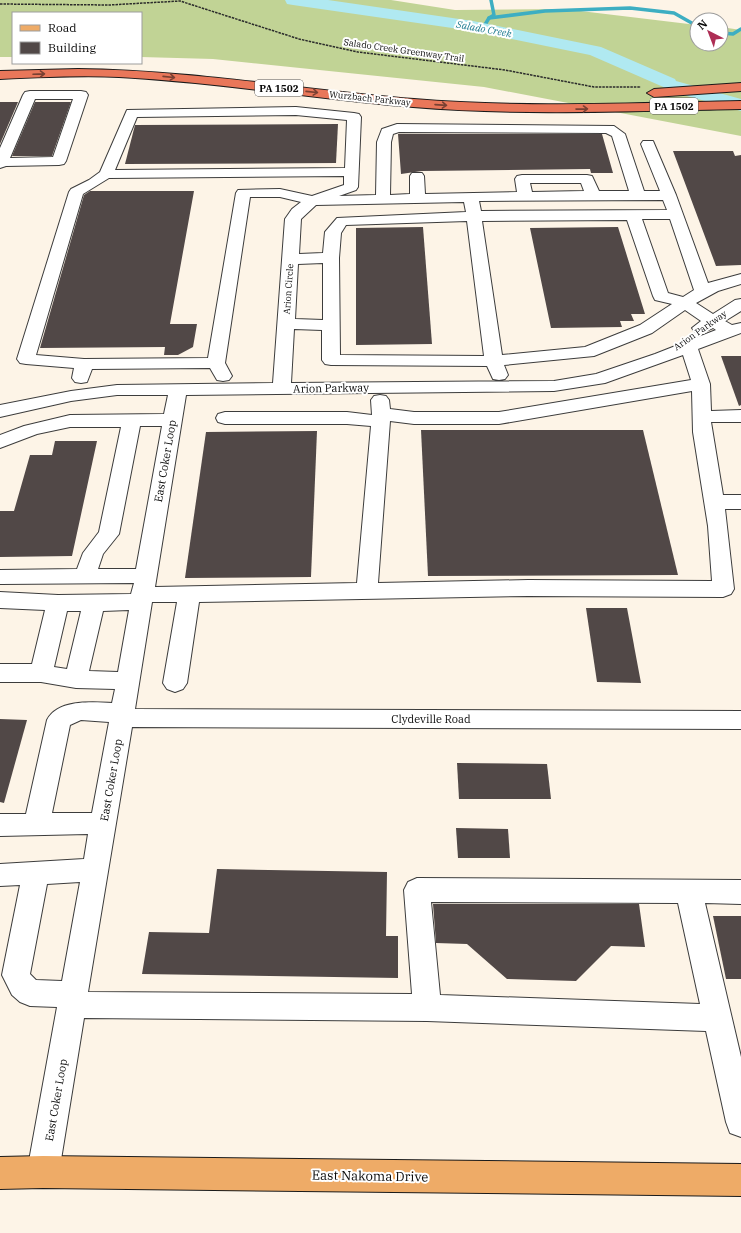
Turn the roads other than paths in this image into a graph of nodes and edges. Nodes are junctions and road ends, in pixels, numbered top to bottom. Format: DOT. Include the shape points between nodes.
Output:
graph roads {
  1 [pos="0,65"];
  2 [pos="0,75"];
  3 [pos="741,87"];
  4 [pos="741,93"];
  5 [pos="625,96"];
  6 [pos="741,105"];
  7 [pos="607,108"];
  8 [pos="741,114"];
  9 [pos="648,144"];
  10 [pos="1,163"];
  11 [pos="352,172"];
  12 [pos="106,174"];
  13 [pos="417,176"];
  14 [pos="638,195"];
  15 [pos="669,195"];
  16 [pos="418,197"];
  17 [pos="471,197"];
  18 [pos="383,199"];
  19 [pos="315,201"];
  20 [pos="676,214"];
  21 [pos="633,215"];
  22 [pos="474,216"];
  23 [pos="331,258"];
  24 [pos="290,259"];
  25 [pos="741,279"];
  26 [pos="702,291"];
  27 [pos="685,302"];
  28 [pos="741,304"];
  29 [pos="712,321"];
  30 [pos="286,324"];
  31 [pos="331,325"];
  32 [pos="735,329"];
  33 [pos="689,347"];
  34 [pos="661,358"];
  35 [pos="494,361"];
  36 [pos="216,363"];
  37 [pos="84,364"];
  38 [pos="701,384"];
  39 [pos="380,387"];
  40 [pos="229,388"];
  41 [pos="282,388"];
  42 [pos="502,388"];
  43 [pos="178,389"];
  44 [pos="77,395"];
  45 [pos="0,411"];
  46 [pos="741,416"];
  47 [pos="380,417"];
  48 [pos="701,417"];
  49 [pos="225,418"];
  50 [pos="172,420"];
  51 [pos="132,421"];
  52 [pos="0,442"];
  53 [pos="0,445"];
  54 [pos="0,459"];
  55 [pos="714,502"];
  56 [pos="741,502"];
  57 [pos="86,576"];
  58 [pos="0,577"];
  59 [pos="732,587"];
  60 [pos="367,590"];
  61 [pos="143,591"];
  62 [pos="189,594"];
  63 [pos="0,600"];
  64 [pos="58,603"];
  65 [pos="94,603"];
  66 [pos="0,673"];
  67 [pos="41,673"];
  68 [pos="76,679"];
  69 [pos="128,682"];
  70 [pos="175,683"];
  71 [pos="122,715"];
  72 [pos="741,720"];
  73 [pos="104,822"];
  74 [pos="37,824"];
  75 [pos="0,825"];
  76 [pos="95,870"];
  77 [pos="36,873"];
  78 [pos="0,875"];
  79 [pos="689,892"];
  80 [pos="741,892"];
  81 [pos="73,1000"];
  82 [pos="427,1008"];
  83 [pos="718,1018"];
  84 [pos="736,1076"];
  85 [pos="741,1122"];
  86 [pos="43,1172"];
  87 [pos="0,1173"];
  88 [pos="741,1180"];
  1 -- 5 [label="highway, Wurzbach Parkway / PA 1502" via="179,66 462,96"];
  2 -- 7 [label="highway, Wurzbach Parkway / PA 1502, one-way" via="154,75 480,108"];
  3 -- 5 [label="highway"];
  4 -- 5 [label="highway, Wurzbach Parkway / PA 1502"];
  6 -- 7 [label="highway, Wurzbach Parkway / PA 1502"];
  7 -- 8 [label="highway" via="693,114"];
  9 -- 15 [label="street"];
  10 -- 10 [label="street" via="59,161 81,95 30,95"];
  11 -- 12 [label="street"];
  11 -- 12 [label="street" via="354,117 296,111 132,113"];
  11 -- 19 [label="street, Arion Circle" via="351,187"];
  12 -- 37 [label="street" via="76,192 26,359"];
  13 -- 16 [label="street"];
  14 -- 15 [label="street"];
  14 -- 17 [label="street"];
  14 -- 18 [label="street" via="618,134 609,129 398,128 387,132 384,142"];
  15 -- 20 [label="street"];
  16 -- 17 [label="street"];
  16 -- 18 [label="street"];
  17 -- 22 [label="street"];
  18 -- 19 [label="street"];
  19 -- 24 [label="street, Arion Circle" via="297,212 293,219"];
  19 -- 36 [label="street" via="280,193 243,193"];
  20 -- 21 [label="street"];
  20 -- 26 [label="street"];
  21 -- 22 [label="street"];
  21 -- 27 [label="street" via="662,296"];
  22 -- 23 [label="street" via="342,221 333,232"];
  22 -- 35 [label="street"];
  23 -- 24 [label="street"];
  23 -- 31 [label="street"];
  24 -- 30 [label="street, Arion Circle"];
  25 -- 26 [label="street"];
  26 -- 27 [label="street"];
  27 -- 29 [label="street"];
  27 -- 35 [label="street" via="646,329 588,352"];
  28 -- 29 [label="street, Arion Parkway"];
  29 -- 32 [label="street"];
  29 -- 34 [label="street, Arion Parkway"];
  30 -- 31 [label="street"];
  30 -- 41 [label="street, Arion Circle"];
  31 -- 35 [label="street" via="331,360"];
  32 -- 33 [label="street, Arion Parkway"];
  33 -- 34 [label="street, Arion Parkway"];
  33 -- 38 [label="street"];
  34 -- 42 [label="street, Arion Parkway" via="599,379 554,386"];
  35 -- 42 [label="street"];
  36 -- 37 [label="street"];
  36 -- 40 [label="street"];
  37 -- 44 [label="street"];
  38 -- 47 [label="street" via="499,418"];
  38 -- 48 [label="street"];
  39 -- 41 [label="street, Arion Parkway"];
  39 -- 42 [label="street, Arion Parkway"];
  39 -- 47 [label="street"];
  40 -- 41 [label="street, Arion Parkway"];
  40 -- 43 [label="street, Arion Parkway"];
  43 -- 44 [label="street, Arion Parkway" via="117,390"];
  43 -- 50 [label="street, East Coker Loop"];
  44 -- 45 [label="street, Arion Parkway"];
  46 -- 48 [label="street"];
  47 -- 49 [label="street"];
  47 -- 60 [label="street"];
  48 -- 55 [label="street"];
  50 -- 51 [label="street"];
  50 -- 61 [label="street, East Coker Loop"];
  51 -- 52 [label="street" via="70,421 31,430"];
  51 -- 57 [label="street" via="109,534 89,557"];
  53 -- 54 [label="street" via="3,449"];
  55 -- 56 [label="street"];
  55 -- 59 [label="street"];
  57 -- 58 [label="street"];
  57 -- 61 [label="street"];
  59 -- 60 [label="street"];
  60 -- 62 [label="street"];
  61 -- 62 [label="street"];
  61 -- 65 [label="street"];
  61 -- 69 [label="street, East Coker Loop"];
  62 -- 70 [label="street"];
  63 -- 64 [label="street"];
  64 -- 65 [label="street"];
  64 -- 67 [label="street"];
  65 -- 68 [label="street"];
  66 -- 67 [label="street"];
  67 -- 68 [label="street"];
  68 -- 69 [label="street"];
  69 -- 71 [label="street, East Coker Loop"];
  71 -- 72 [label="street, Clydeville Road"];
  71 -- 73 [label="street, East Coker Loop"];
  71 -- 74 [label="street, Clydeville Road" via="79,711 59,720"];
  73 -- 74 [label="street"];
  73 -- 76 [label="street, East Coker Loop"];
  74 -- 75 [label="street"];
  76 -- 77 [label="street"];
  76 -- 81 [label="street, East Coker Loop"];
  77 -- 78 [label="street"];
  77 -- 81 [label="street" via="16,975 22,986 30,993"];
  79 -- 80 [label="street"];
  79 -- 82 [label="street" via="417,890"];
  79 -- 83 [label="street"];
  81 -- 82 [label="street"];
  81 -- 86 [label="street, East Coker Loop"];
  82 -- 83 [label="street"];
  83 -- 84 [label="street"];
  84 -- 85 [label="street"];
  86 -- 87 [label="main road, East Nakoma Drive"];
  86 -- 88 [label="main road, East Nakoma Drive"];
}
